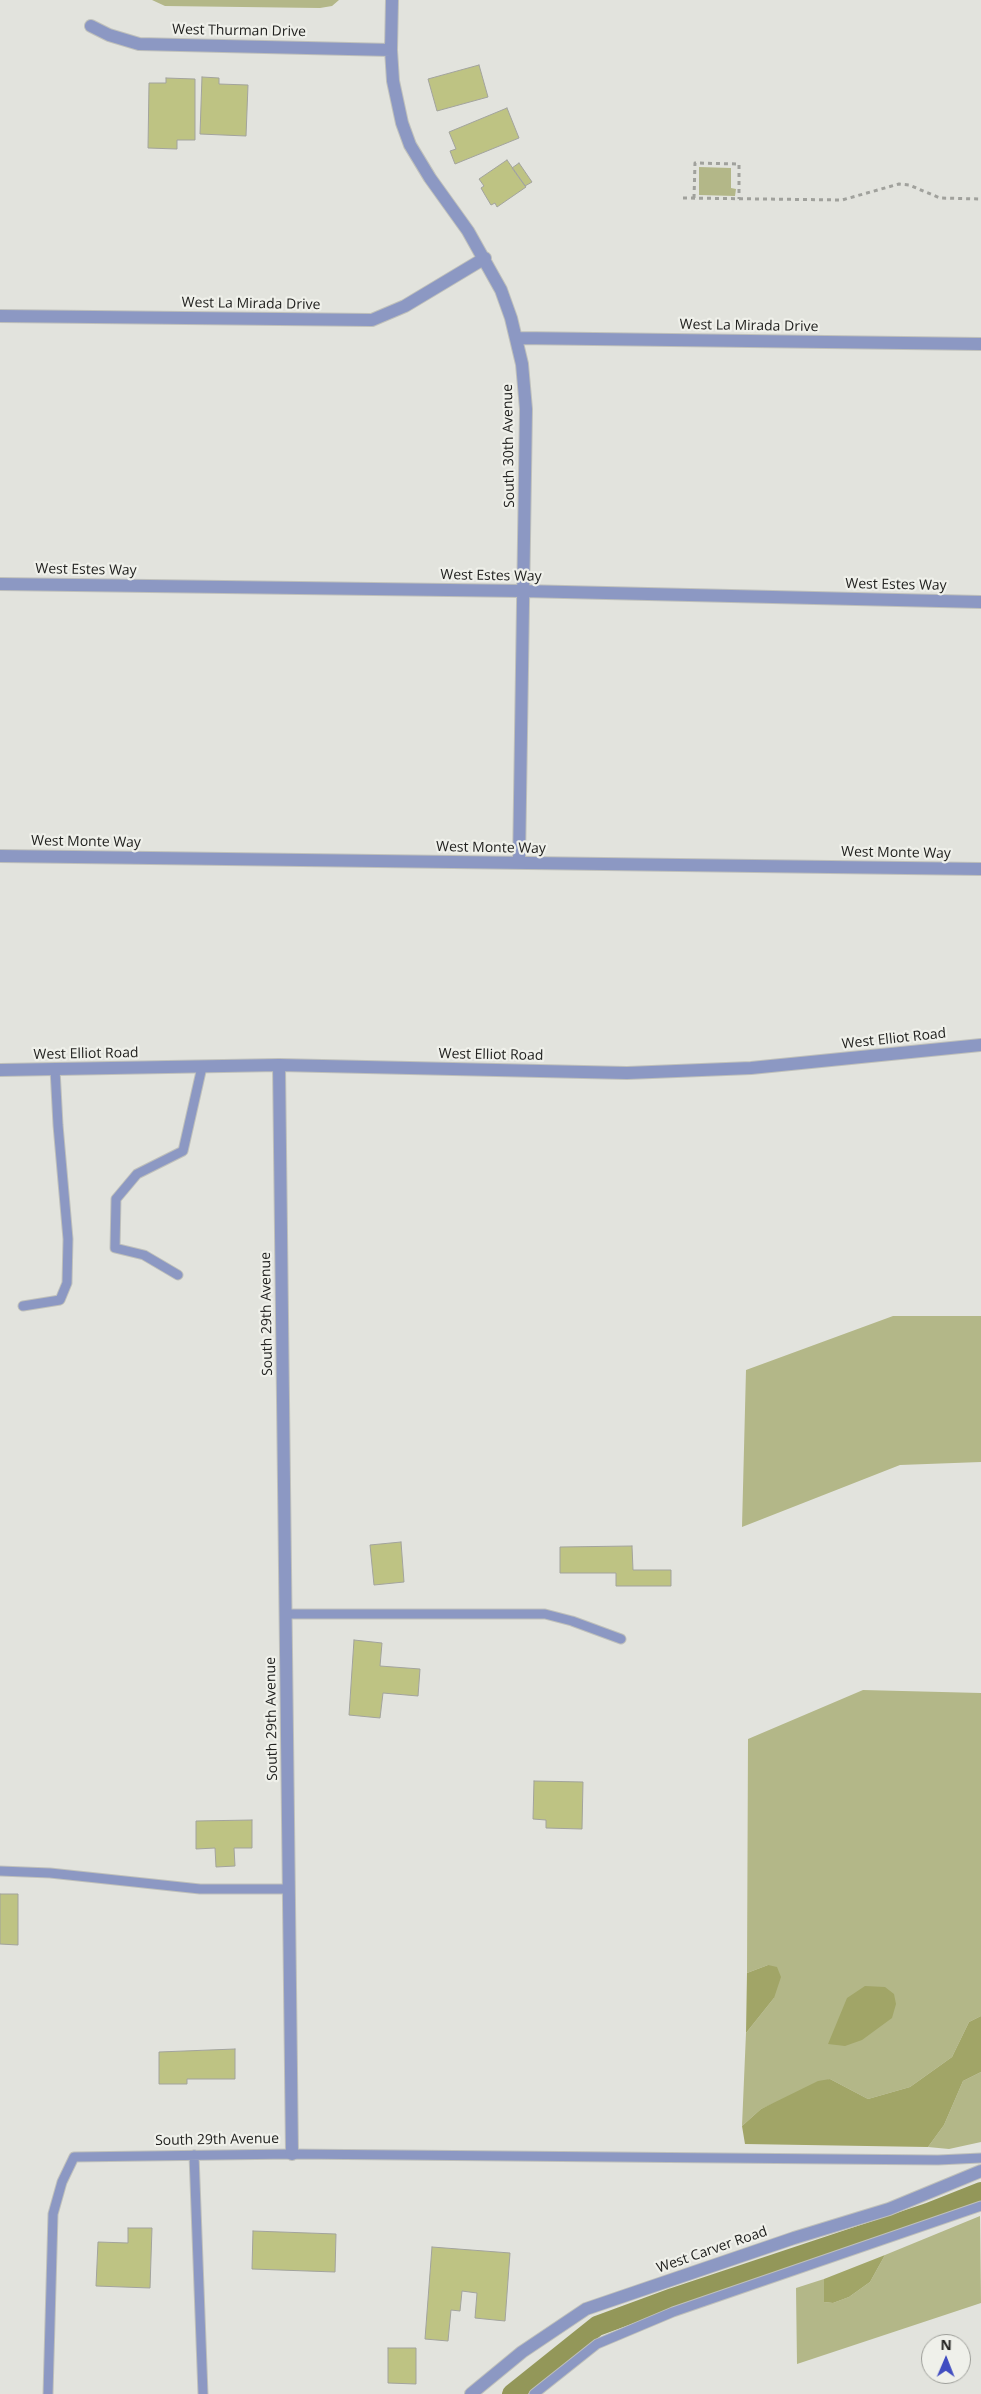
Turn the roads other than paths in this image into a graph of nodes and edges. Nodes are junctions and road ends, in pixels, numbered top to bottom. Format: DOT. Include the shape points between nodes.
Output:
graph roads {
  1 [pos="392,0"];
  2 [pos="91,26"];
  3 [pos="391,50"];
  4 [pos="485,258"];
  5 [pos="0,316"];
  6 [pos="516,338"];
  7 [pos="981,344"];
  8 [pos="0,584"];
  9 [pos="523,591"];
  10 [pos="981,602"];
  11 [pos="0,856"];
  12 [pos="519,863"];
  13 [pos="981,869"];
  14 [pos="981,1046"];
  15 [pos="279,1065"];
  16 [pos="202,1066"];
  17 [pos="55,1069"];
  18 [pos="0,1070"];
  19 [pos="178,1275"];
  20 [pos="23,1306"];
  21 [pos="286,1614"];
  22 [pos="621,1638"];
  23 [pos="0,1871"];
  24 [pos="289,1889"];
  25 [pos="292,2154"];
  26 [pos="194,2155"];
  27 [pos="981,2158"];
  28 [pos="981,2171"];
  29 [pos="981,2206"];
  30 [pos="48,2394"];
  31 [pos="203,2394"];
  32 [pos="471,2394"];
  33 [pos="534,2394"];
  1 -- 3 [label="street, South 30th Avenue"];
  2 -- 3 [label="street, West Thurman Drive" via="139,44"];
  3 -- 4 [label="street, South 30th Avenue" via="397,107 410,144"];
  4 -- 5 [label="street, West La Mirada Drive" via="405,306 372,320"];
  4 -- 6 [label="street, South 30th Avenue" via="501,290"];
  6 -- 7 [label="street, West La Mirada Drive"];
  6 -- 9 [label="street, South 30th Avenue" via="526,409"];
  8 -- 9 [label="street, West Estes Way"];
  9 -- 10 [label="street, West Estes Way"];
  9 -- 12 [label="street, South 30th Avenue"];
  11 -- 12 [label="street, West Monte Way"];
  12 -- 13 [label="street, West Monte Way"];
  14 -- 15 [label="street, West Elliot Road" via="751,1068 627,1073"];
  15 -- 16 [label="street, West Elliot Road"];
  15 -- 21 [label="street, South 29th Avenue"];
  16 -- 17 [label="street, West Elliot Road"];
  16 -- 19 [label="lane" via="183,1151 137,1174 116,1199 115,1248 144,1255"];
  17 -- 18 [label="street, West Elliot Road"];
  17 -- 20 [label="lane" via="68,1239 67,1283 60,1300"];
  21 -- 22 [label="lane" via="545,1614"];
  21 -- 24 [label="street, South 29th Avenue"];
  23 -- 24 [label="lane" via="200,1889"];
  24 -- 25 [label="street, South 29th Avenue"];
  25 -- 26 [label="lane, South 29th Avenue"];
  25 -- 27 [label="lane"];
  26 -- 30 [label="lane, South 29th Avenue" via="74,2157 62,2182 53,2214"];
  26 -- 31 [label="lane"];
  28 -- 32 [label="street, West Carver Road" via="889,2208 586,2309 522,2352"];
  29 -- 33 [label="lane" via="673,2312 597,2344"];
}
